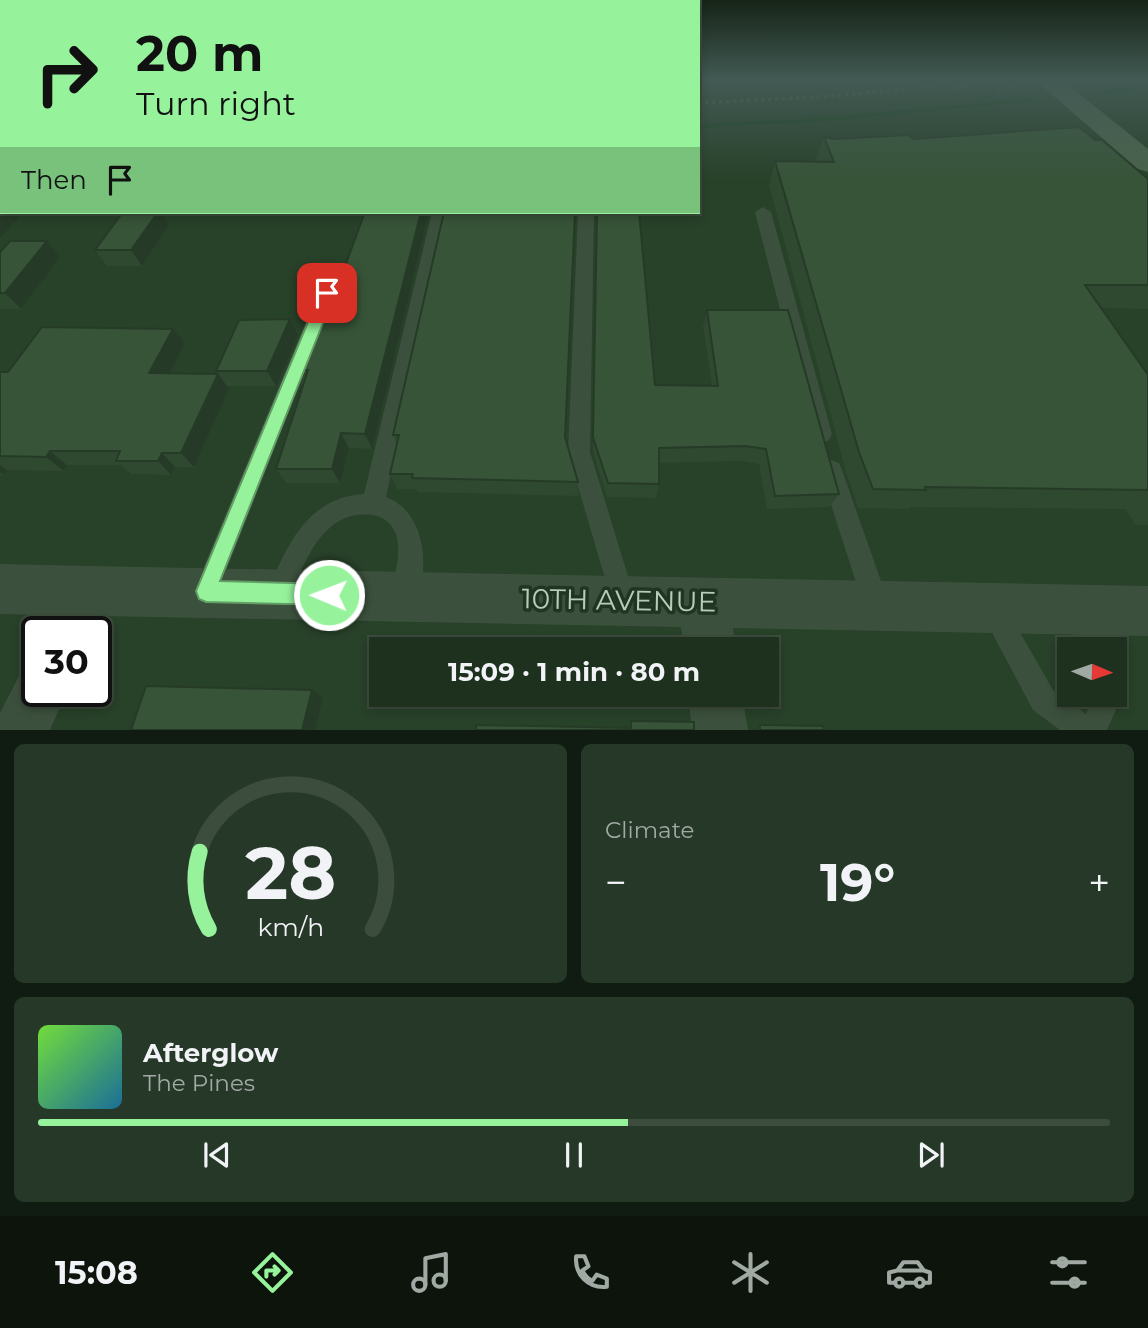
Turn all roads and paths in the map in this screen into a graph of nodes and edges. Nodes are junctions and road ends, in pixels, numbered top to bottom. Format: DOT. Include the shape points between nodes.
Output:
graph roads {
  1 [pos="1085,113"];
  2 [pos="1148,163"];
  3 [pos="763,212"];
  4 [pos="440,214"];
  5 [pos="586,214"];
  6 [pos="327,293"];
  7 [pos="373,503"];
  8 [pos="0,589"];
  9 [pos="206,591"];
  10 [pos="278,594"];
  11 [pos="406,596"];
  12 [pos="624,600"];
  13 [pos="876,605"];
  14 [pos="992,608"];
  15 [pos="80,611"];
  16 [pos="1148,611"];
  17 [pos="706,626"];
  18 [pos="1085,630"];
  19 [pos="32,707"];
  20 [pos="717,707"];
  21 [pos="1103,707"];
  22 [pos="21,730"];
  23 [pos="720,730"];
  24 [pos="1084,730"];
  25 [pos="1093,730"];
  1 -- 2 [label="main road" via="1110,142"];
  3 -- 13 [label="lane" via="832,473"];
  4 -- 7 [label="lane"];
  5 -- 12 [label="lane" via="579,452"];
  6 -- 9 [label="lane"];
  7 -- 10 [label="lane" via="326,515 308,533"];
  7 -- 11 [label="lane" via="404,523 410,542"];
  8 -- 15 [label="street, 10TH AVENUE"];
  9 -- 10 [label="street, 10TH AVENUE"];
  9 -- 15 [label="street, 10TH AVENUE"];
  10 -- 11 [label="street, 10TH AVENUE"];
  11 -- 12 [label="street, 10TH AVENUE"];
  12 -- 17 [label="street, 10TH AVENUE"];
  13 -- 14 [label="street, 10TH AVENUE"];
  13 -- 17 [label="street, 10TH AVENUE"];
  14 -- 18 [label="street, 10TH AVENUE"];
  14 -- 24 [label="lane" via="1043,700"];
  16 -- 18 [label="street, 10TH AVENUE"];
  19 -- 22 [label="street"];
  20 -- 23 [label="street"];
  21 -- 25 [label="lane"];
}
